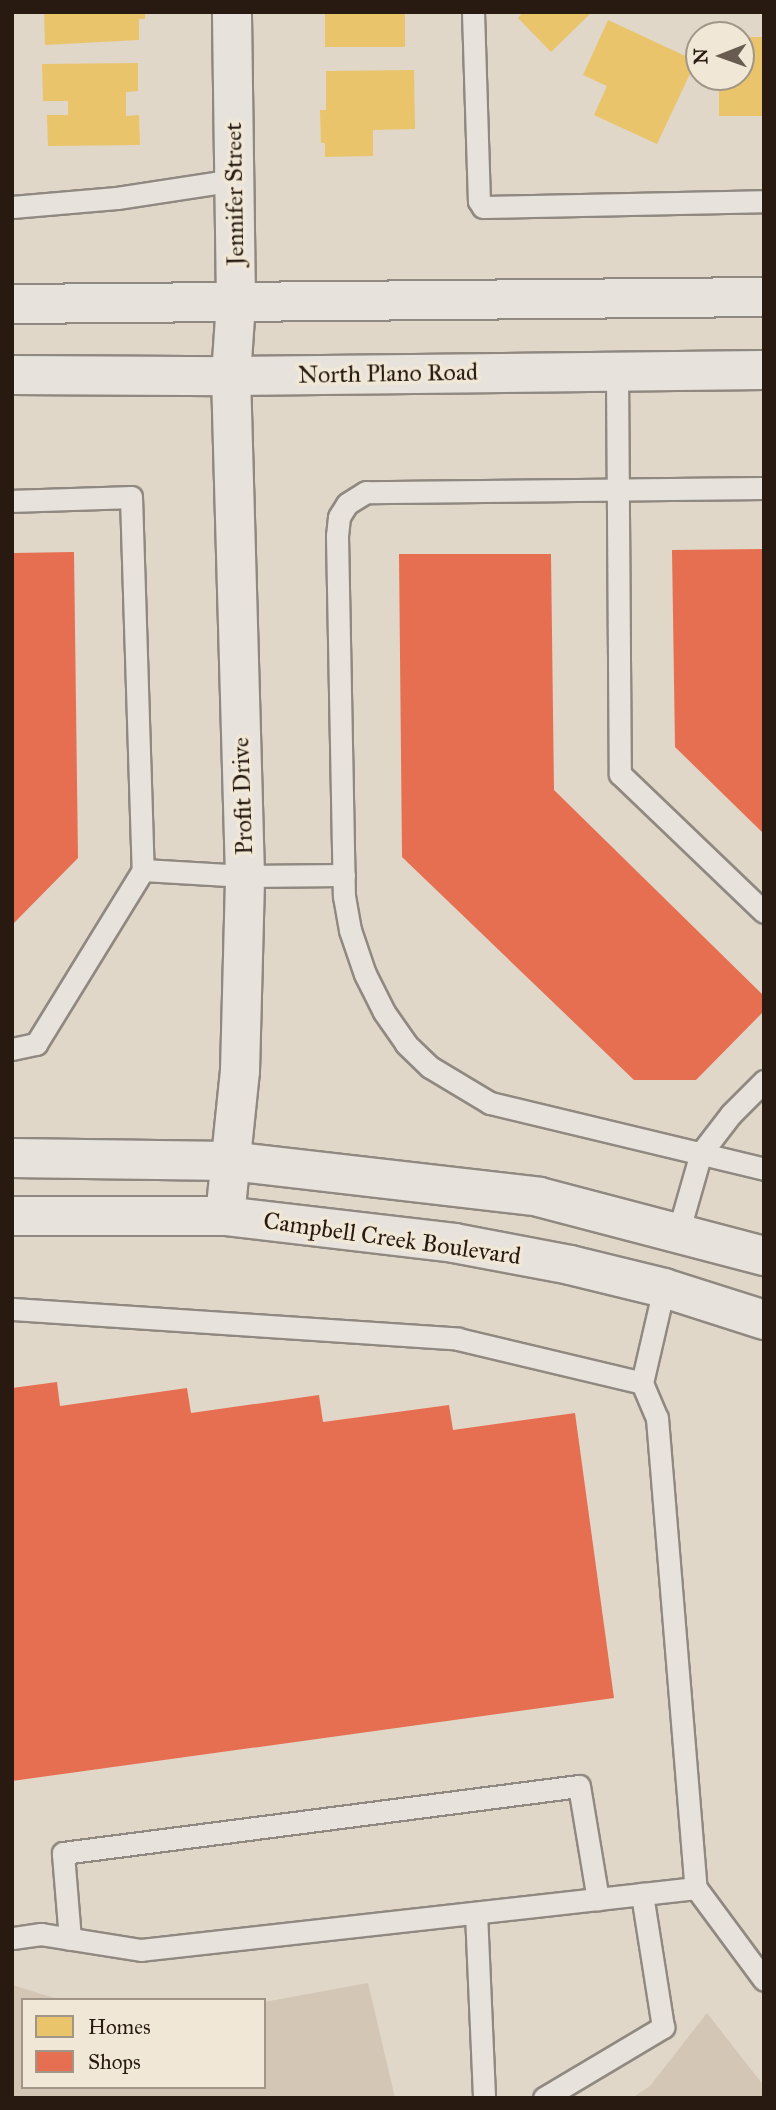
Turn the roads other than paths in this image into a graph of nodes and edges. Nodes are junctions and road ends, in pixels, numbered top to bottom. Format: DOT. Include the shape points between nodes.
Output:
graph roads {
  1 [pos="232,12"];
  2 [pos="473,12"];
  3 [pos="234,180"];
  4 [pos="764,201"];
  5 [pos="12,207"];
  6 [pos="764,297"];
  7 [pos="236,302"];
  8 [pos="12,304"];
  9 [pos="764,369"];
  10 [pos="617,371"];
  11 [pos="12,375"];
  12 [pos="231,376"];
  13 [pos="764,488"];
  14 [pos="617,489"];
  15 [pos="12,500"];
  16 [pos="143,870"];
  17 [pos="344,875"];
  18 [pos="245,876"];
  19 [pos="764,912"];
  20 [pos="12,1049"];
  21 [pos="764,1080"];
  22 [pos="701,1153"];
  23 [pos="12,1158"];
  24 [pos="230,1161"];
  25 [pos="764,1170"];
  26 [pos="12,1216"];
  27 [pos="225,1216"];
  28 [pos="678,1233"];
  29 [pos="764,1256"];
  30 [pos="664,1288"];
  31 [pos="12,1309"];
  32 [pos="764,1320"];
  33 [pos="642,1383"];
  34 [pos="696,1888"];
  35 [pos="642,1894"];
  36 [pos="598,1899"];
  37 [pos="476,1913"];
  38 [pos="12,1938"];
  39 [pos="70,1939"];
  40 [pos="764,1980"];
  41 [pos="484,2098"];
  42 [pos="544,2098"];
  1 -- 3 [label="street, Jennifer Street"];
  2 -- 4 [label="lane" via="479,201 483,207"];
  3 -- 5 [label="lane" via="117,198"];
  3 -- 7 [label="street, Jennifer Street"];
  6 -- 7 [label="street"];
  7 -- 8 [label="street"];
  7 -- 12 [label="street, Jennifer Street"];
  9 -- 10 [label="street, North Plano Road"];
  10 -- 12 [label="street, North Plano Road"];
  10 -- 14 [label="lane"];
  11 -- 12 [label="street, North Plano Road"];
  12 -- 18 [label="street, Profit Drive"];
  13 -- 14 [label="lane"];
  14 -- 17 [label="lane" via="366,492 347,504 339,517 337,536"];
  14 -- 19 [label="lane" via="621,774"];
  15 -- 16 [label="lane" via="131,497"];
  16 -- 18 [label="lane"];
  16 -- 20 [label="lane" via="36,1044"];
  17 -- 18 [label="lane"];
  17 -- 22 [label="lane" via="350,930 365,974 406,1044 430,1067 490,1103"];
  18 -- 24 [label="street, Profit Drive" via="240,1071"];
  21 -- 22 [label="lane"];
  22 -- 25 [label="lane"];
  22 -- 28 [label="lane"];
  23 -- 24 [label="street"];
  24 -- 27 [label="street, Profit Drive"];
  24 -- 28 [label="street" via="539,1197"];
  26 -- 27 [label="street, Campbell Creek Boulevard"];
  27 -- 30 [label="street, Campbell Creek Boulevard" via="454,1243"];
  28 -- 29 [label="street"];
  28 -- 30 [label="street"];
  30 -- 32 [label="street, Campbell Creek Boulevard"];
  30 -- 33 [label="lane"];
  31 -- 33 [label="lane" via="458,1339"];
  33 -- 34 [label="lane" via="657,1418"];
  34 -- 35 [label="lane"];
  34 -- 40 [label="lane"];
  35 -- 36 [label="lane"];
  35 -- 42 [label="lane" via="663,2027"];
  36 -- 37 [label="lane"];
  36 -- 39 [label="lane" via="579,1786 63,1853"];
  37 -- 39 [label="lane" via="141,1950"];
  37 -- 41 [label="lane"];
  38 -- 39 [label="lane" via="41,1934"];
}
